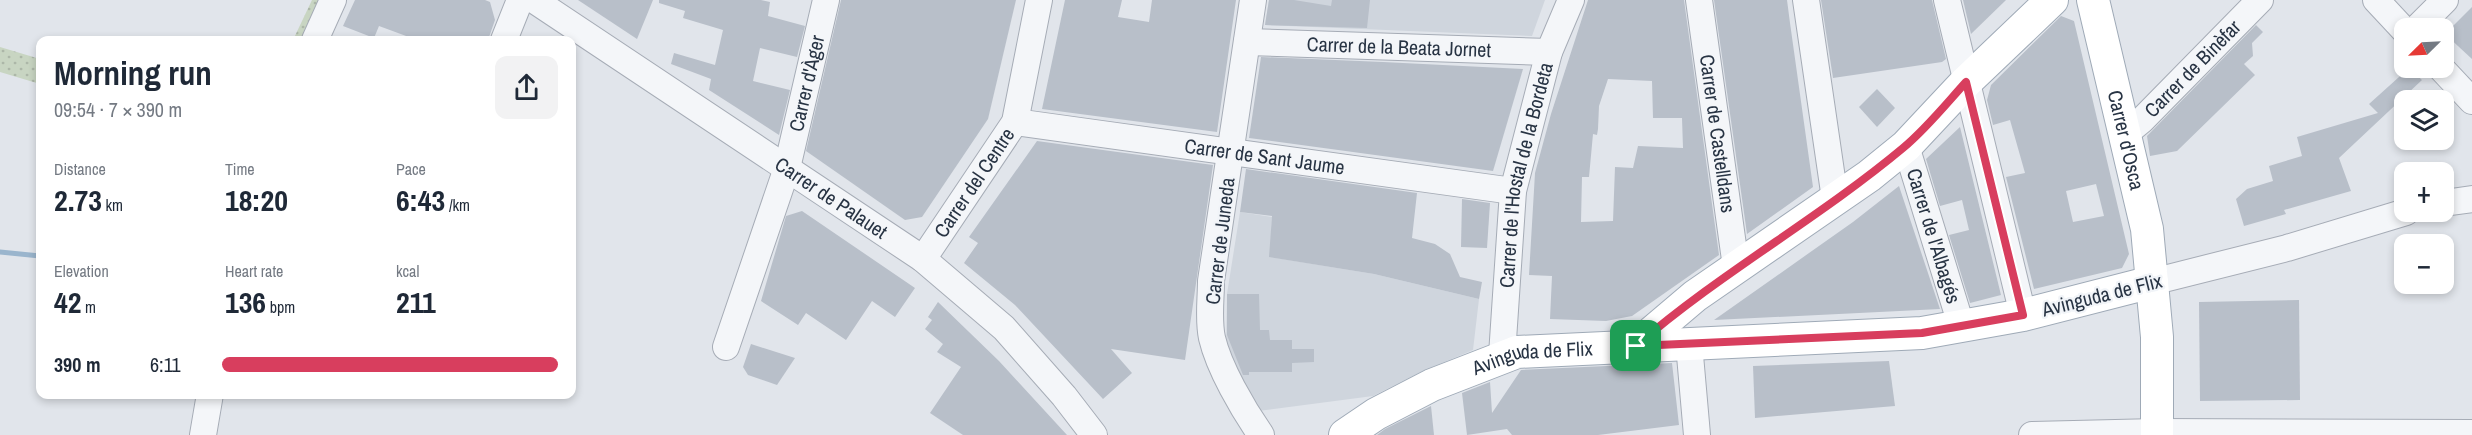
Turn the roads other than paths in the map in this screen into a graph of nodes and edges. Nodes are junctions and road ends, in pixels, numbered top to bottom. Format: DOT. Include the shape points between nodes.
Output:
graph roads {
  1 [pos="333,0"];
  2 [pos="520,0"];
  3 [pos="534,0"];
  4 [pos="826,0"];
  5 [pos="1039,0"];
  6 [pos="1253,0"];
  7 [pos="1571,0"];
  8 [pos="1699,0"];
  9 [pos="1806,0"];
  10 [pos="1947,0"];
  11 [pos="2052,0"];
  12 [pos="2093,0"];
  13 [pos="2260,0"];
  14 [pos="2376,0"];
  15 [pos="2445,0"];
  16 [pos="2427,18"];
  17 [pos="2394,19"];
  18 [pos="317,36"];
  19 [pos="506,36"];
  20 [pos="1247,42"];
  21 [pos="1549,52"];
  22 [pos="2450,78"];
  23 [pos="1966,82"];
  24 [pos="2472,101"];
  25 [pos="1015,122"];
  26 [pos="2125,134"];
  27 [pos="1906,146"];
  28 [pos="1232,151"];
  29 [pos="787,168"];
  30 [pos="1513,190"];
  31 [pos="1835,199"];
  32 [pos="2472,199"];
  33 [pos="2454,202"];
  34 [pos="2394,216"];
  35 [pos="923,259"];
  36 [pos="1736,267"];
  37 [pos="2152,282"];
  38 [pos="2023,315"];
  39 [pos="1962,328"];
  40 [pos="1689,344"];
  41 [pos="1636,346"];
  42 [pos="726,347"];
  43 [pos="1502,356"];
  44 [pos="209,399"];
  45 [pos="2157,433"];
  46 [pos="2472,433"];
  47 [pos="203,435"];
  48 [pos="1094,435"];
  49 [pos="1261,435"];
  50 [pos="1345,435"];
  51 [pos="1697,435"];
  52 [pos="2032,435"];
  1 -- 18 [label="street"];
  2 -- 19 [label="street"];
  3 -- 29 [label="street, Carrer de Palauet"];
  4 -- 29 [label="street, Carrer d'Àger"];
  5 -- 25 [label="street, Carrer del Centre"];
  6 -- 20 [label="street, Carrer de Juneda"];
  7 -- 21 [label="street, Carrer de l'Hostal de la Bordeta"];
  8 -- 36 [label="street, Carrer de Castelldans"];
  9 -- 31 [label="street"];
  10 -- 23 [label="street"];
  11 -- 23 [label="main road"];
  12 -- 26 [label="main road, Carrer d'Osca"];
  13 -- 26 [label="street, Carrer de Binèfar"];
  14 -- 17 [label="street"];
  15 -- 16 [label="street"];
  20 -- 21 [label="street, Carrer de la Beata Jornet"];
  20 -- 28 [label="street, Carrer de Juneda"];
  21 -- 30 [label="street, Carrer de l'Hostal de la Bordeta"];
  22 -- 24 [label="street"];
  23 -- 27 [label="main road"];
  23 -- 38 [label="street"];
  25 -- 28 [label="street, Carrer de Sant Jaume"];
  25 -- 35 [label="street, Carrer del Centre"];
  26 -- 37 [label="main road, Carrer d'Osca" via="2147,229"];
  27 -- 31 [label="main road"];
  27 -- 39 [label="street, Carrer de l'Albagés"];
  28 -- 30 [label="street, Carrer de Sant Jaume"];
  28 -- 49 [label="street, Carrer de Juneda" via="1211,281 1211,336 1218,359"];
  29 -- 35 [label="street, Carrer de Palauet"];
  29 -- 42 [label="street, Carrer d'Àger"];
  30 -- 43 [label="street, Carrer de l'Hostal de la Bordeta"];
  31 -- 36 [label="main road"];
  32 -- 33 [label="street"];
  34 -- 37 [label="street, Avinguda de Flix"];
  35 -- 48 [label="street, Carrer de Palauet" via="1004,328"];
  36 -- 41 [label="main road"];
  37 -- 38 [label="main road, Avinguda de Flix"];
  37 -- 45 [label="main road, Carrer d'Osca" via="2157,337"];
  38 -- 39 [label="main road, Avinguda de Flix"];
  39 -- 40 [label="main road, Avinguda de Flix"];
  40 -- 41 [label="main road, Avinguda de Flix"];
  40 -- 51 [label="street"];
  41 -- 43 [label="main road, Avinguda de Flix" via="1531,350"];
  43 -- 50 [label="main road, Avinguda de Flix" via="1403,400"];
  44 -- 47 [label="street"];
  45 -- 46 [label="street"];
  45 -- 52 [label="street"];
}
